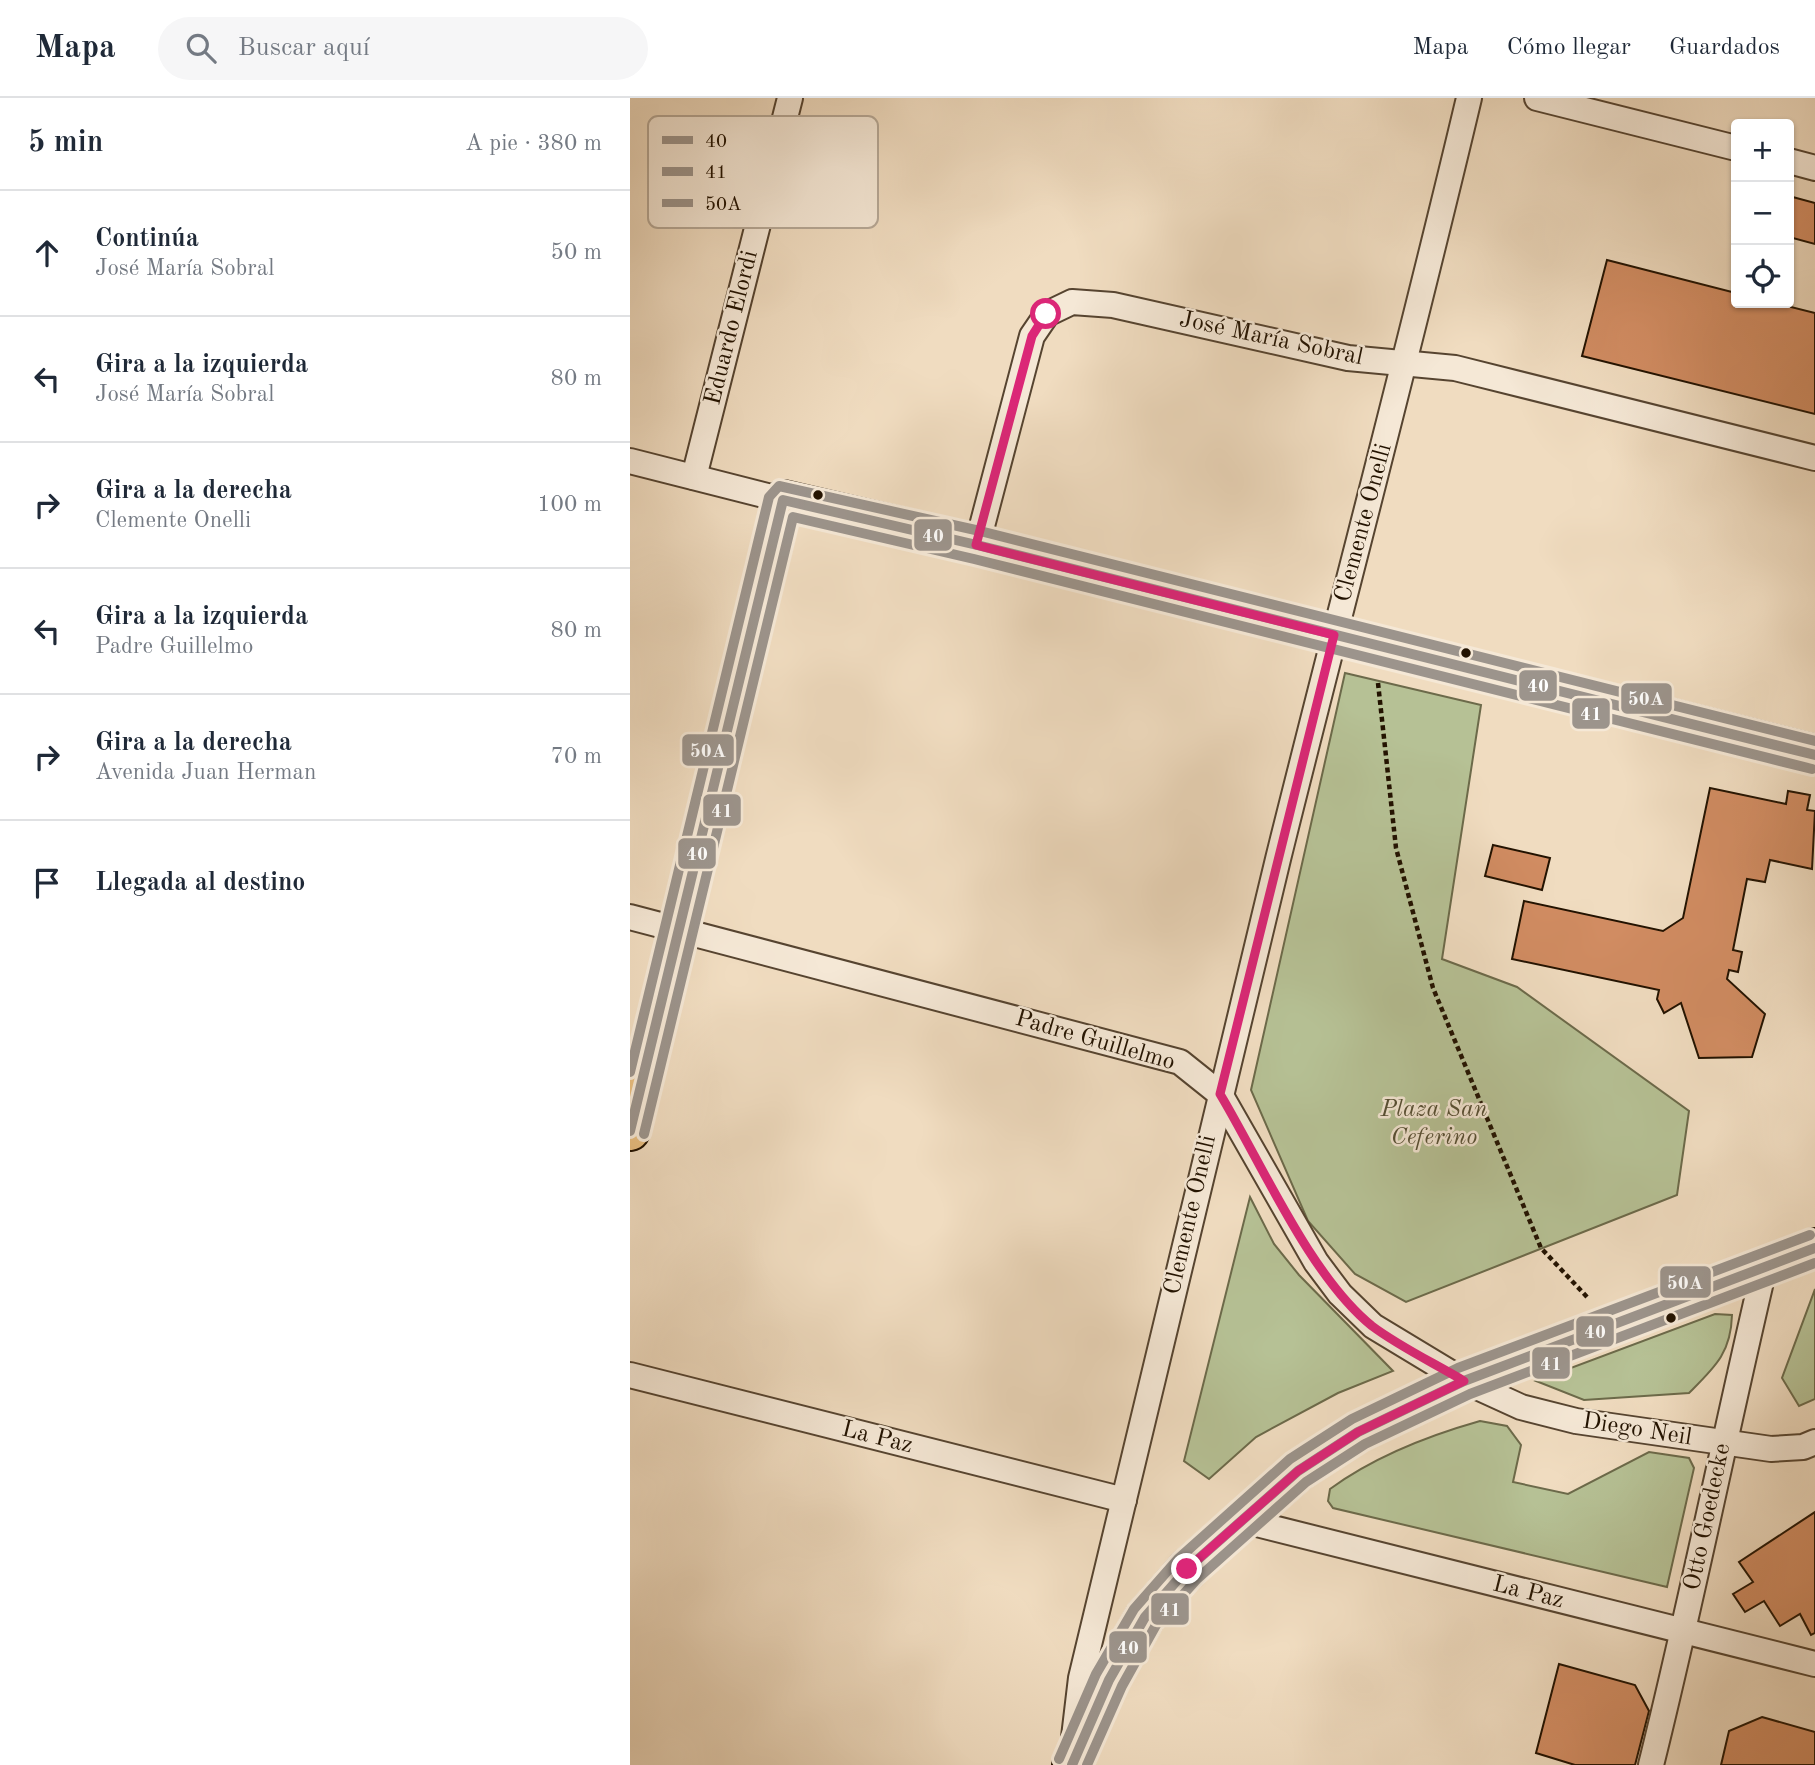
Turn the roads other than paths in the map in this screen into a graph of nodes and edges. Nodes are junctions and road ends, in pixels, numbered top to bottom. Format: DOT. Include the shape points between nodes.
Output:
graph roads {
  1 [pos="790,98"];
  2 [pos="1469,98"];
  3 [pos="1537,98"];
  4 [pos="785,116"];
  5 [pos="1731,147"];
  6 [pos="1794,163"];
  7 [pos="1815,168"];
  8 [pos="757,228"];
  9 [pos="1406,362"];
  10 [pos="1815,458"];
  11 [pos="630,461"];
  12 [pos="694,477"];
  13 [pos="783,500"];
  14 [pos="976,545"];
  15 [pos="1334,635"];
  16 [pos="1815,755"];
  17 [pos="630,917"];
  18 [pos="680,929"];
  19 [pos="1220,1094"];
  20 [pos="630,1131"];
  21 [pos="1815,1248"];
  22 [pos="1764,1269"];
  23 [pos="630,1375"];
  24 [pos="1464,1381"];
  25 [pos="1723,1443"];
  26 [pos="1815,1443"];
  27 [pos="1124,1500"];
  28 [pos="1241,1520"];
  29 [pos="1684,1632"];
  30 [pos="1815,1664"];
  31 [pos="1071,1765"];
  32 [pos="1651,1765"];
  1 -- 4 [label="street, Eduardo Elordi"];
  2 -- 9 [label="street, Clemente Onelli"];
  3 -- 5 [label="street"];
  6 -- 7 [label="street"];
  8 -- 12 [label="street, Eduardo Elordi"];
  9 -- 10 [label="street, José María Sobral" via="1455,368"];
  9 -- 14 [label="street, José María Sobral" via="1348,358 1113,305 1072,302 1046,314 1032,336"];
  9 -- 15 [label="street, Clemente Onelli"];
  11 -- 12 [label="street"];
  12 -- 13 [label="street"];
  13 -- 14 [label="main road"];
  13 -- 18 [label="main road"];
  14 -- 15 [label="main road"];
  15 -- 16 [label="main road"];
  15 -- 19 [label="street, Clemente Onelli"];
  17 -- 18 [label="street, Padre Guillelmo"];
  18 -- 19 [label="street, Padre Guillelmo" via="1180,1062"];
  18 -- 20 [label="main road"];
  19 -- 24 [label="street, Padre Guillelmo" via="1316,1262 1340,1294 1373,1326"];
  19 -- 27 [label="street, Clemente Onelli"];
  21 -- 22 [label="main road"];
  22 -- 24 [label="main road"];
  22 -- 25 [label="street, Otto Goedecke"];
  23 -- 27 [label="street, La Paz"];
  24 -- 25 [label="street, Diego Neil" via="1521,1407 1576,1421"];
  24 -- 28 [label="main road" via="1358,1432 1298,1471"];
  25 -- 26 [label="street, Diego Neil" via="1770,1449"];
  25 -- 29 [label="street, Otto Goedecke"];
  27 -- 31 [label="street, Clemente Onelli" via="1081,1678"];
  28 -- 29 [label="street, La Paz"];
  28 -- 31 [label="main road" via="1187,1569 1144,1617 1109,1680"];
  29 -- 30 [label="street, La Paz"];
  29 -- 32 [label="street, Otto Goedecke"];
}
